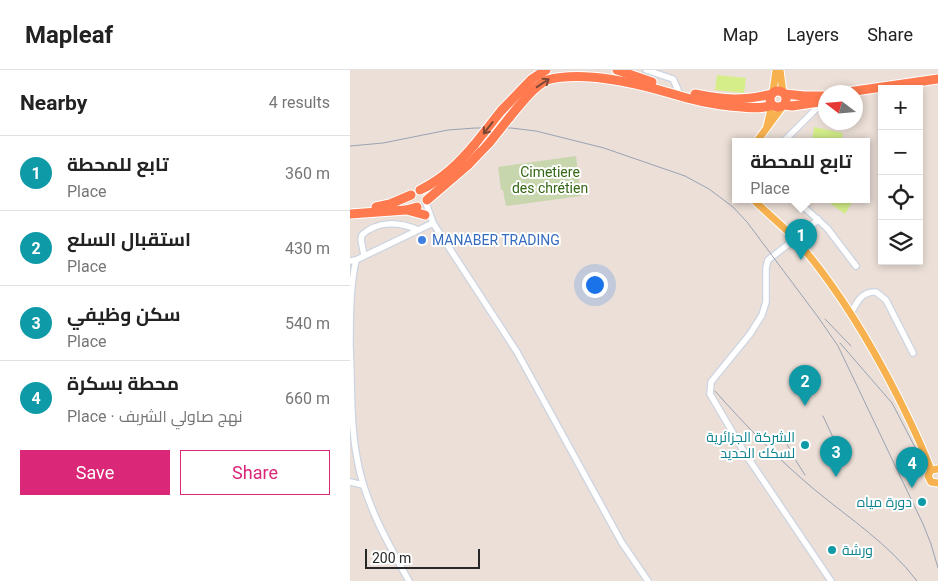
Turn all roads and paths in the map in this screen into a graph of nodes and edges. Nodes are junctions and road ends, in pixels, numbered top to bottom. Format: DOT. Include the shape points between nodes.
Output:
graph roads {
  1 [pos="546,70"];
  2 [pos="617,70"];
  3 [pos="646,70"];
  4 [pos="776,70"];
  5 [pos="780,70"];
  6 [pos="938,79"];
  7 [pos="938,84"];
  8 [pos="923,86"];
  9 [pos="678,90"];
  10 [pos="863,90"];
  11 [pos="773,93"];
  12 [pos="784,93"];
  13 [pos="878,93"];
  14 [pos="863,95"];
  15 [pos="818,98"];
  16 [pos="818,100"];
  17 [pos="772,105"];
  18 [pos="784,106"];
  19 [pos="818,106"];
  20 [pos="767,128"];
  21 [pos="760,138"];
  22 [pos="787,138"];
  23 [pos="420,190"];
  24 [pos="411,195"];
  25 [pos="757,203"];
  26 [pos="800,203"];
  27 [pos="422,204"];
  28 [pos="350,209"];
  29 [pos="406,210"];
  30 [pos="350,214"];
  31 [pos="818,219"];
  32 [pos="430,220"];
  33 [pos="418,230"];
  34 [pos="796,240"];
  35 [pos="364,255"];
  36 [pos="353,260"];
  37 [pos="856,266"];
  38 [pos="850,313"];
  39 [pos="350,346"];
  40 [pos="913,353"];
  41 [pos="935,470"];
  42 [pos="350,482"];
  43 [pos="938,484"];
  44 [pos="363,485"];
  45 [pos="409,581"];
  46 [pos="648,581"];
  47 [pos="832,581"];
  1 -- 23 [label="highway, one-way, bridge" via="532,79 501,111 445,175"];
  2 -- 9 [label="highway"];
  3 -- 9 [label="street" via="673,79"];
  4 -- 11 [label="main road"];
  5 -- 12 [label="main road"];
  6 -- 10 [label="highway"];
  7 -- 8 [label="highway"];
  9 -- 11 [label="highway" via="724,99"];
  11 -- 12 [label="highway"];
  11 -- 17 [label="highway" via="770,98"];
  12 -- 15 [label="highway"];
  12 -- 18 [label="highway" via="787,98"];
  13 -- 14 [label="highway"];
  16 -- 18 [label="highway"];
  17 -- 18 [label="highway"];
  17 -- 20 [label="main road"];
  27 -- 17 [label="highway, one-way, bridge" via="469,164 524,100 556,76 586,72 706,102 741,107"];
  18 -- 20 [label="main road"];
  19 -- 22 [label="street"];
  20 -- 21 [label="main road"];
  23 -- 24 [label="highway"];
  23 -- 27 [label="highway" via="426,193"];
  24 -- 27 [label="highway" via="410,201"];
  24 -- 28 [label="highway" via="381,207"];
  25 -- 34 [label="main road"];
  26 -- 31 [label="street"];
  27 -- 29 [label="highway"];
  27 -- 32 [label="street"];
  29 -- 30 [label="highway"];
  29 -- 32 [label="highway"];
  31 -- 34 [label="street"];
  31 -- 37 [label="street"];
  32 -- 33 [label="street"];
  32 -- 46 [label="street" via="517,352 622,544"];
  33 -- 35 [label="street"];
  33 -- 35 [label="street" via="401,224 377,226 362,234"];
  34 -- 38 [label="main road"];
  34 -- 47 [label="street" via="768,260 766,302 762,315 712,382 710,394 746,454"];
  35 -- 36 [label="street"];
  36 -- 39 [label="street"];
  38 -- 40 [label="street" via="866,293 876,292 886,300"];
  38 -- 41 [label="main road" via="873,347"];
  39 -- 44 [label="street" via="354,436"];
  41 -- 43 [label="main road" via="928,474 928,478"];
  42 -- 44 [label="street"];
  44 -- 45 [label="street" via="390,548"];
}
